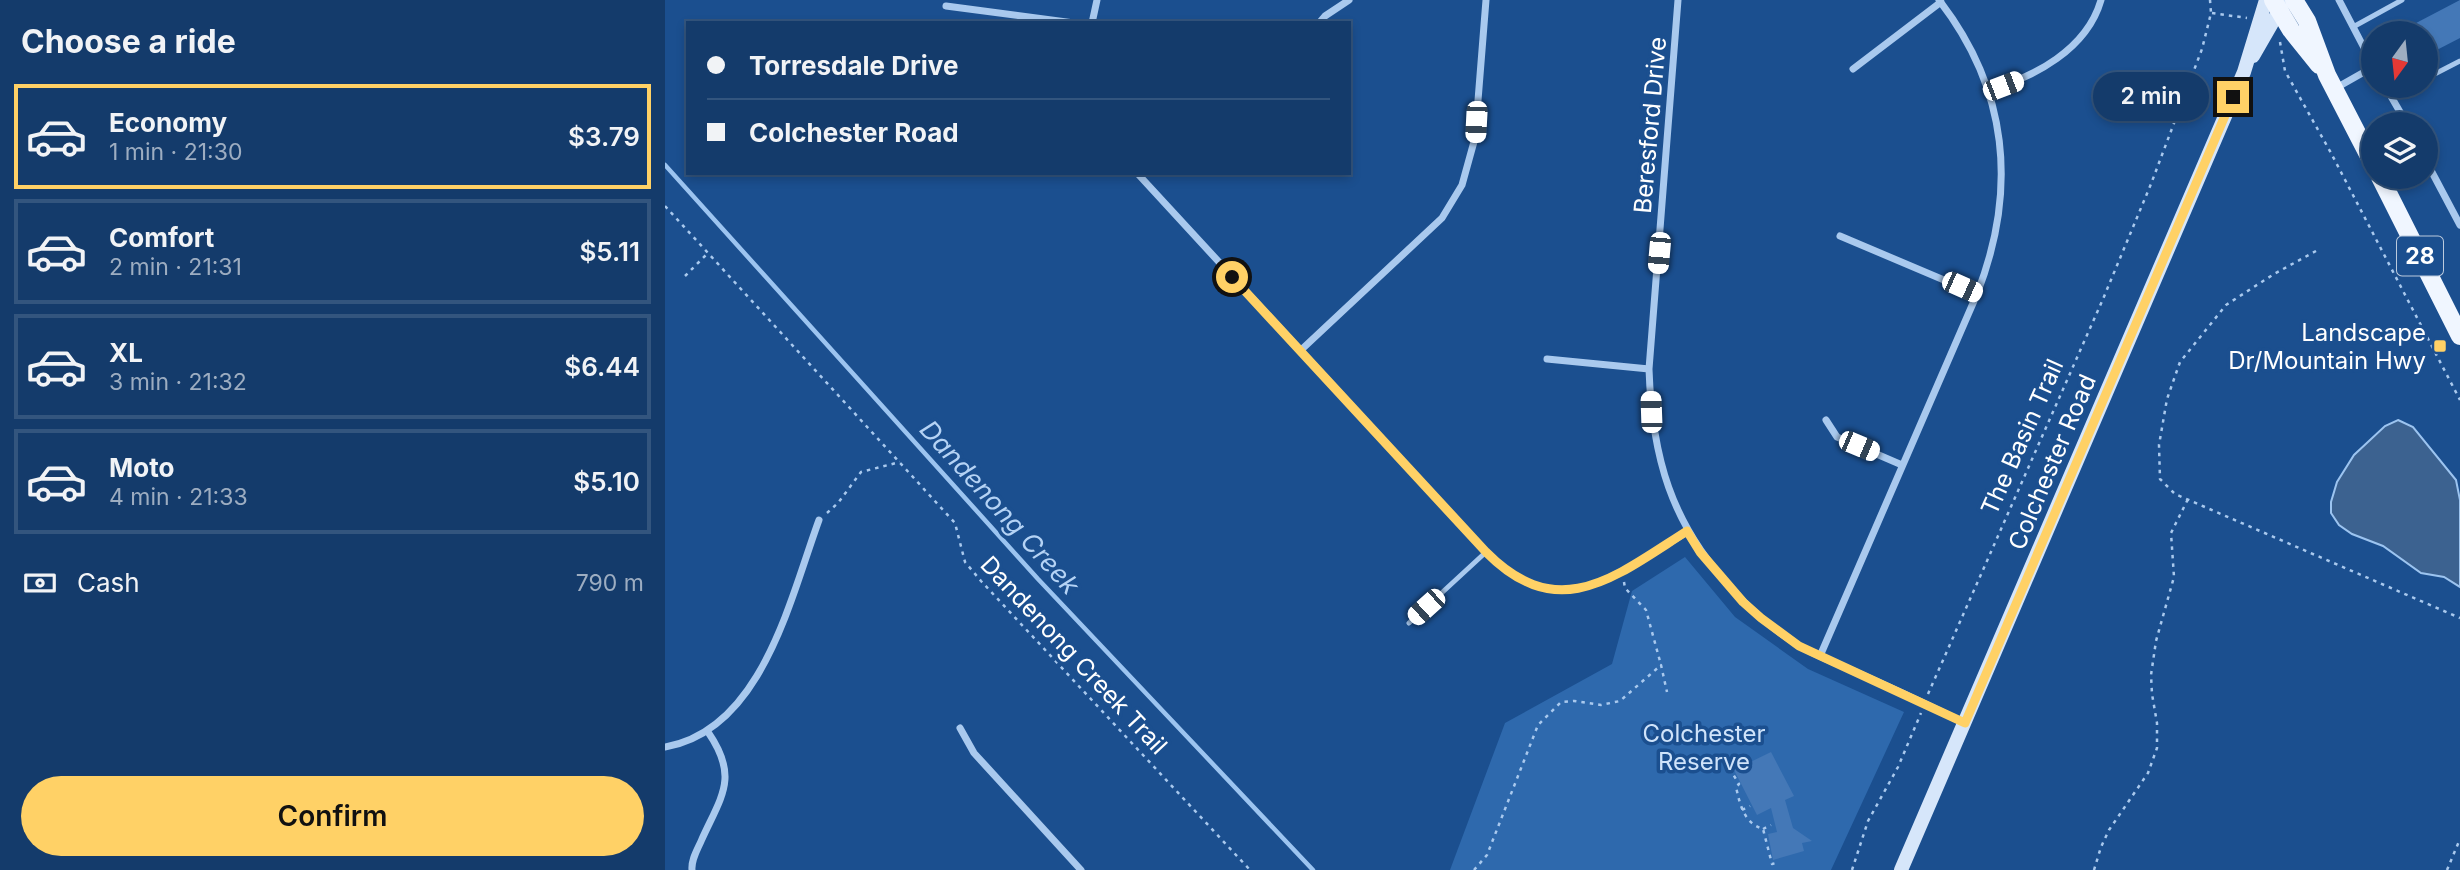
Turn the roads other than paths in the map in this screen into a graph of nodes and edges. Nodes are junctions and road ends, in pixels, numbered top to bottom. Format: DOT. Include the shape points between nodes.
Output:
graph roads {
  1 [pos="1097,0"];
  2 [pos="1349,0"];
  3 [pos="1486,0"];
  4 [pos="1678,0"];
  5 [pos="2101,0"];
  6 [pos="2294,0"];
  7 [pos="2339,0"];
  8 [pos="2402,0"];
  9 [pos="1940,1"];
  10 [pos="2276,3"];
  11 [pos="946,6"];
  12 [pos="1059,21"];
  13 [pos="1092,21"];
  14 [pos="1321,21"];
  15 [pos="2353,27"];
  16 [pos="2361,43"];
  17 [pos="2460,61"];
  18 [pos="1853,69"];
  19 [pos="2361,71"];
  20 [pos="2438,72"];
  21 [pos="2331,82"];
  22 [pos="1989,89"];
  23 [pos="2361,141"];
  24 [pos="1139,175"];
  25 [pos="2438,184"];
  26 [pos="2385,189"];
  27 [pos="2460,225"];
  28 [pos="1840,236"];
  29 [pos="1977,294"];
  30 [pos="2460,336"];
  31 [pos="1300,351"];
  32 [pos="1547,359"];
  33 [pos="1649,369"];
  34 [pos="1826,420"];
  35 [pos="1902,465"];
  36 [pos="819,520"];
  37 [pos="1687,531"];
  38 [pos="1486,552"];
  39 [pos="1409,623"];
  40 [pos="1820,656"];
  41 [pos="1965,723"];
  42 [pos="960,728"];
  43 [pos="708,732"];
  44 [pos="665,747"];
  45 [pos="692,870"];
  46 [pos="1080,870"];
  47 [pos="1901,870"];
  1 -- 13 [label="street"];
  2 -- 14 [label="street"];
  3 -- 31 [label="street" via="1475,138 1462,185 1442,218"];
  4 -- 33 [label="street, Beresford Drive"];
  5 -- 22 [label="street" via="2091,25 2060,57 2035,74"];
  6 -- 21 [label="main road"];
  7 -- 15 [label="street"];
  8 -- 15 [label="lane"];
  9 -- 18 [label="street"];
  9 -- 22 [label="street" via="1971,48"];
  10 -- 21 [label="main road"];
  10 -- 41 [label="main road, Colchester Road"];
  11 -- 12 [label="street"];
  15 -- 16 [label="street"];
  17 -- 20 [label="lane"];
  19 -- 21 [label="street"];
  21 -- 23 [label="main road"];
  22 -- 29 [label="street" via="2001,144 2001,198 1989,261"];
  24 -- 31 [label="street"];
  25 -- 27 [label="street"];
  26 -- 30 [label="main road, 28"];
  28 -- 29 [label="street"];
  29 -- 35 [label="street"];
  31 -- 38 [label="street"];
  32 -- 33 [label="street"];
  33 -- 37 [label="street, Beresford Drive" via="1660,459"];
  34 -- 35 [label="street" via="1837,437"];
  35 -- 40 [label="street"];
  36 -- 43 [label="street" via="776,638 754,683"];
  37 -- 38 [label="street" via="1623,571 1579,590 1530,585"];
  37 -- 40 [label="street, Beresford Drive" via="1743,602 1780,633"];
  38 -- 39 [label="lane"];
  40 -- 41 [label="street, Beresford Drive"];
  41 -- 47 [label="main road, Colchester Road"];
  42 -- 46 [label="street" via="974,753"];
  43 -- 44 [label="street"];
  43 -- 45 [label="street" via="721,751 725,786"];
}
